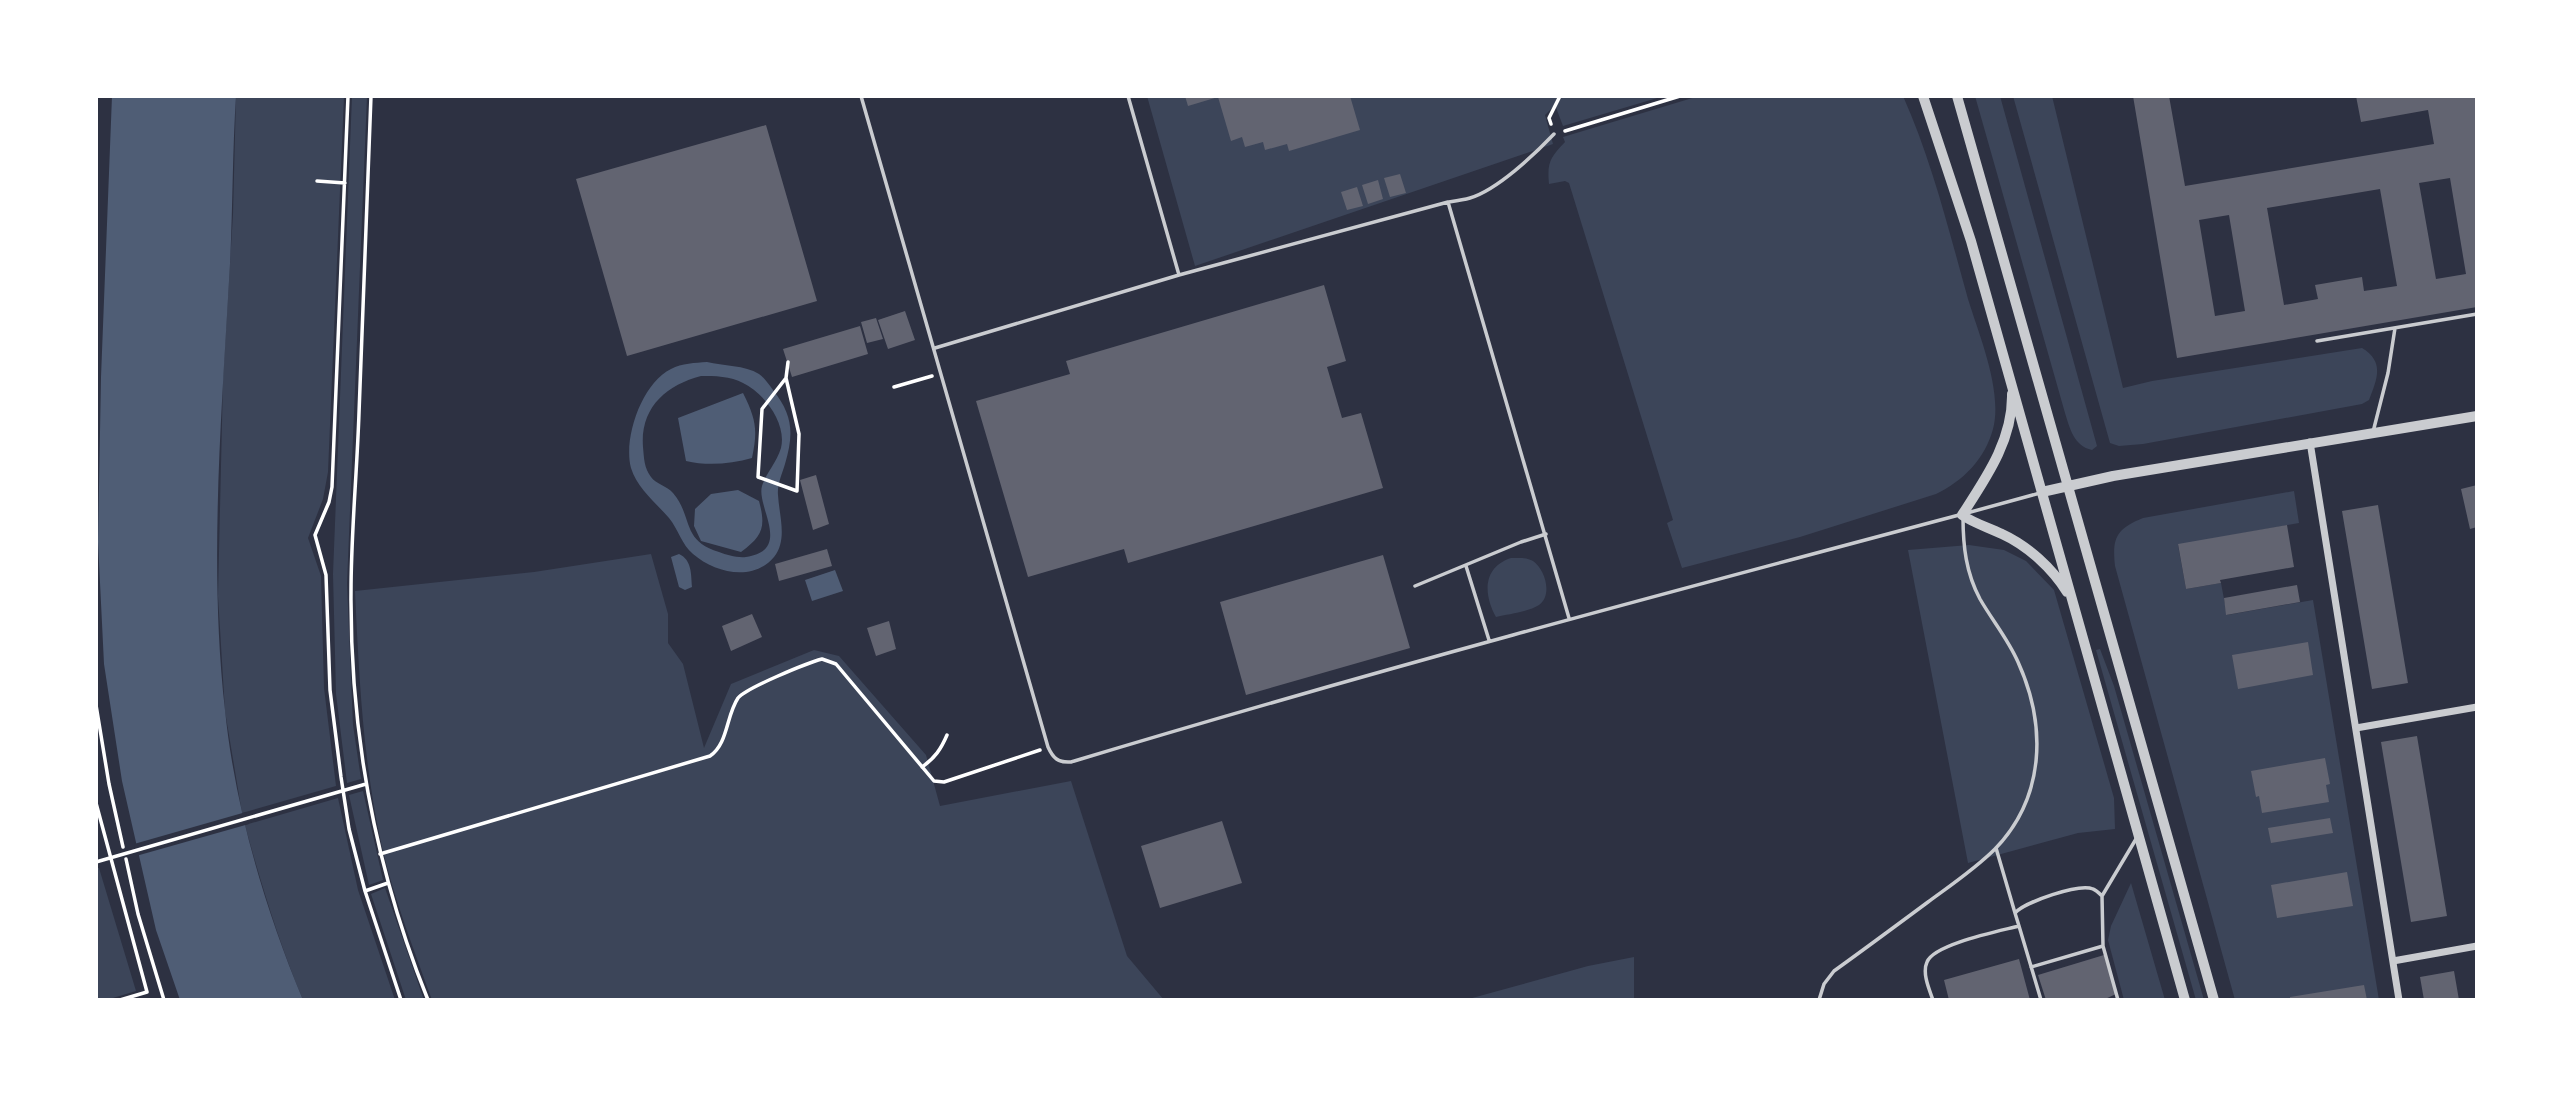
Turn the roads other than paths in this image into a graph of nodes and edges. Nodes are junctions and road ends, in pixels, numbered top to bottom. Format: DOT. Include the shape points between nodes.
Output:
graph roads {
  1 [pos="861,96"];
  2 [pos="1128,96"];
  3 [pos="1923,96"];
  4 [pos="1957,96"];
  5 [pos="1554,134"];
  6 [pos="1448,202"];
  7 [pos="1179,275"];
  8 [pos="2477,314"];
  9 [pos="2395,328"];
  10 [pos="2317,341"];
  11 [pos="935,348"];
  12 [pos="2011,380"];
  13 [pos="2477,416"];
  14 [pos="2373,433"];
  15 [pos="2311,443"];
  16 [pos="2067,486"];
  17 [pos="2042,492"];
  18 [pos="1962,515"];
  19 [pos="1546,534"];
  20 [pos="1466,566"];
  21 [pos="1415,586"];
  22 [pos="2073,601"];
  23 [pos="1569,618"];
  24 [pos="1489,640"];
  25 [pos="2477,707"];
  26 [pos="2356,728"];
  27 [pos="2137,838"];
  28 [pos="1996,847"];
  29 [pos="2102,896"];
  30 [pos="2015,913"];
  31 [pos="2019,926"];
  32 [pos="2103,946"];
  33 [pos="2477,946"];
  34 [pos="2393,961"];
  35 [pos="2031,967"];
  36 [pos="1819,1000"];
  37 [pos="1933,1000"];
  38 [pos="2041,1000"];
  39 [pos="2118,1000"];
  40 [pos="2185,1000"];
  41 [pos="2214,1000"];
  42 [pos="2399,1000"];
  1 -- 11 [label="lane"];
  2 -- 7 [label="lane"];
  3 -- 12 [label="street"];
  4 -- 16 [label="street"];
  5 -- 6 [label="lane" via="1487,191"];
  6 -- 7 [label="lane"];
  6 -- 19 [label="lane"];
  7 -- 11 [label="lane"];
  8 -- 9 [label="lane"];
  9 -- 10 [label="lane"];
  9 -- 14 [label="lane"];
  11 -- 24 [label="lane" via="1048,747 1056,760 1071,762"];
  12 -- 17 [label="street"];
  12 -- 18 [label="street" via="2009,429"];
  13 -- 14 [label="street"];
  14 -- 15 [label="street"];
  15 -- 16 [label="street"];
  15 -- 26 [label="street"];
  16 -- 17 [label="street"];
  16 -- 41 [label="street"];
  17 -- 18 [label="lane"];
  17 -- 22 [label="street"];
  18 -- 22 [label="street" via="2026,548 2060,581"];
  18 -- 23 [label="lane"];
  18 -- 28 [label="lane" via="1971,578 2019,664 2037,724 2037,760 2030,794"];
  19 -- 20 [label="lane"];
  19 -- 23 [label="lane"];
  20 -- 21 [label="lane"];
  20 -- 24 [label="lane"];
  22 -- 27 [label="street"];
  23 -- 24 [label="lane"];
  25 -- 26 [label="street"];
  26 -- 34 [label="street"];
  27 -- 29 [label="lane"];
  27 -- 40 [label="street"];
  28 -- 30 [label="lane"];
  28 -- 36 [label="lane" via="1834,971"];
  29 -- 30 [label="lane" via="2081,888 2028,902"];
  29 -- 32 [label="lane"];
  30 -- 31 [label="lane"];
  31 -- 35 [label="lane"];
  31 -- 37 [label="lane" via="1933,954 1926,965"];
  32 -- 35 [label="lane"];
  32 -- 39 [label="lane"];
  33 -- 34 [label="street"];
  34 -- 42 [label="street"];
  35 -- 38 [label="lane"];
}
